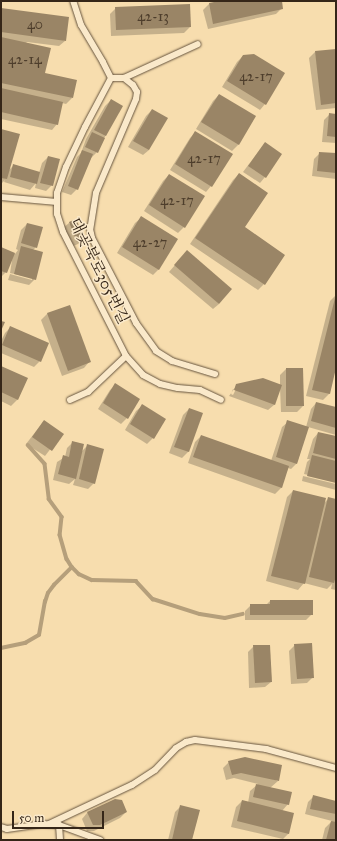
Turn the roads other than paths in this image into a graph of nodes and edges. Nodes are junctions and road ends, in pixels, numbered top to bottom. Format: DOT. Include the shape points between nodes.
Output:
graph roads {
  1 [pos="73,1"];
  2 [pos="198,44"];
  3 [pos="111,78"];
  4 [pos="124,78"];
  5 [pos="1,197"];
  6 [pos="57,202"];
  7 [pos="126,356"];
  8 [pos="215,374"];
  9 [pos="70,400"];
  10 [pos="221,400"];
  11 [pos="336,768"];
  12 [pos="49,824"];
  13 [pos="59,825"];
  14 [pos="1,827"];
  15 [pos="60,840"];
  16 [pos="100,840"];
  1 -- 3 [label="lane" via="81,25"];
  2 -- 4 [label="lane"];
  3 -- 4 [label="lane"];
  3 -- 6 [label="lane, 대곶북로305번길" via="66,167"];
  4 -- 8 [label="lane" via="134,85 136,99 96,193 90,229 92,238 136,323 156,351 172,361"];
  5 -- 6 [label="lane"];
  6 -- 7 [label="lane, 대곶북로305번길" via="57,214 63,232"];
  7 -- 9 [label="lane" via="88,392"];
  7 -- 10 [label="lane, 대곶북로305번길" via="143,375 160,384 200,390"];
  11 -- 12 [label="lane" via="266,749 195,740 176,748 155,770 132,785"];
  12 -- 13 [label="lane"];
  12 -- 14 [label="lane" via="7,829"];
  13 -- 15 [label="lane"];
  13 -- 16 [label="lane"];
}
